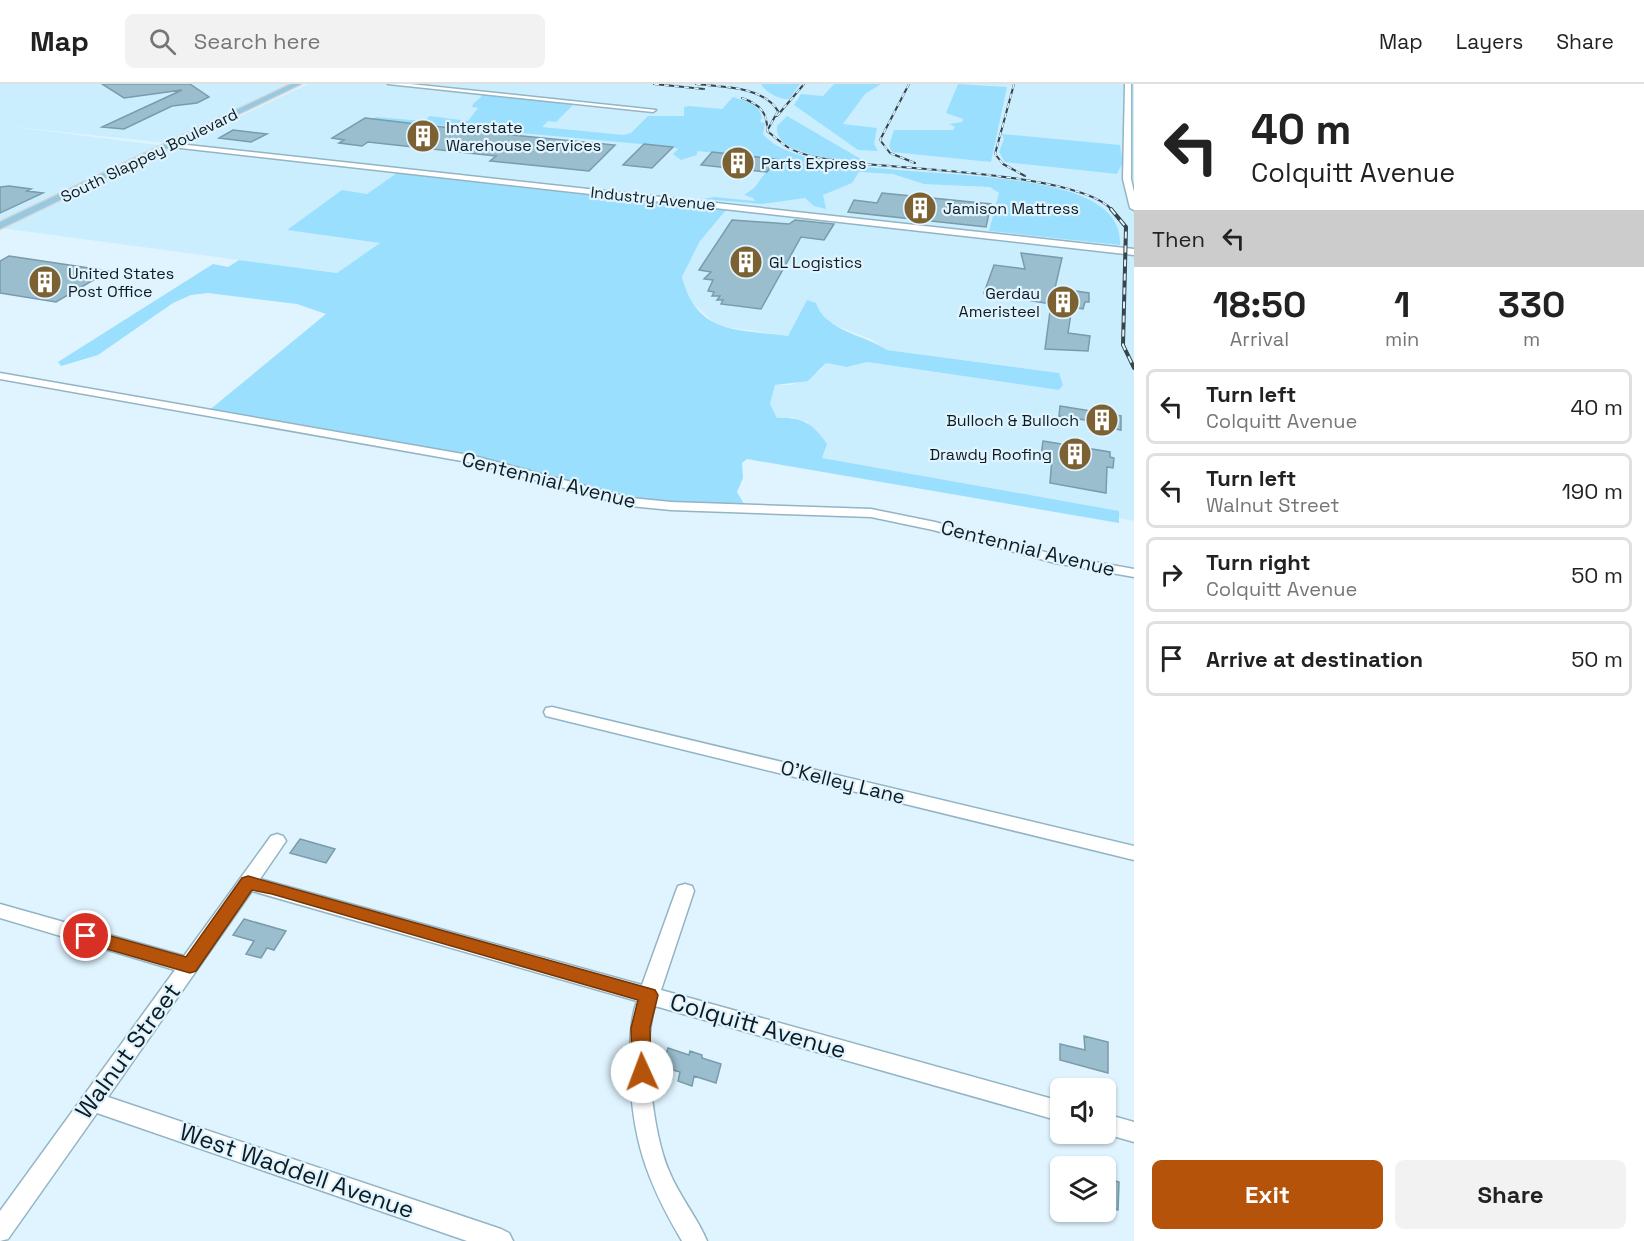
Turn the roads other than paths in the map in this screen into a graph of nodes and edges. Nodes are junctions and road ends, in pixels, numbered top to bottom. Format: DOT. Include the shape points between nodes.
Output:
graph roads {
  1 [pos="297,84"];
  2 [pos="391,84"];
  3 [pos="1128,84"];
  4 [pos="653,110"];
  5 [pos="190,136"];
  6 [pos="172,145"];
  7 [pos="147,156"];
  8 [pos="1134,208"];
  9 [pos="0,226"];
  10 [pos="1134,252"];
  11 [pos="0,376"];
  12 [pos="1134,573"];
  13 [pos="552,712"];
  14 [pos="277,841"];
  15 [pos="1134,853"];
  16 [pos="248,883"];
  17 [pos="685,891"];
  18 [pos="0,911"];
  19 [pos="190,966"];
  20 [pos="649,995"];
  21 [pos="92,1101"];
  22 [pos="1050,1108"];
  23 [pos="1116,1127"];
  24 [pos="1134,1132"];
  25 [pos="0,1231"];
  26 [pos="501,1241"];
  27 [pos="695,1241"];
  1 -- 5 [label="main road, South Slappey Boulevard"];
  2 -- 4 [label="street"];
  3 -- 8 [label="street" via="1127,179"];
  5 -- 6 [label="main road, South Slappey Boulevard"];
  5 -- 7 [label="main road" via="151,142 153,146"];
  6 -- 7 [label="main road, South Slappey Boulevard"];
  6 -- 10 [label="street, Industry Avenue"];
  7 -- 9 [label="main road, South Slappey Boulevard"];
  11 -- 12 [label="street, Centennial Avenue" via="474,459 630,502 871,513 1055,559"];
  13 -- 15 [label="street, O'Kelley Lane"];
  14 -- 16 [label="street, Walnut Street"];
  16 -- 19 [label="street, Walnut Street"];
  16 -- 20 [label="street, Colquitt Avenue"];
  17 -- 20 [label="street"];
  18 -- 19 [label="street"];
  19 -- 21 [label="street, Walnut Street"];
  20 -- 22 [label="street, Colquitt Avenue"];
  20 -- 27 [label="street" via="640,1028 648,1144 666,1191"];
  21 -- 25 [label="street, Walnut Street"];
  21 -- 26 [label="street, West Waddell Avenue"];
  23 -- 24 [label="street"];
}
